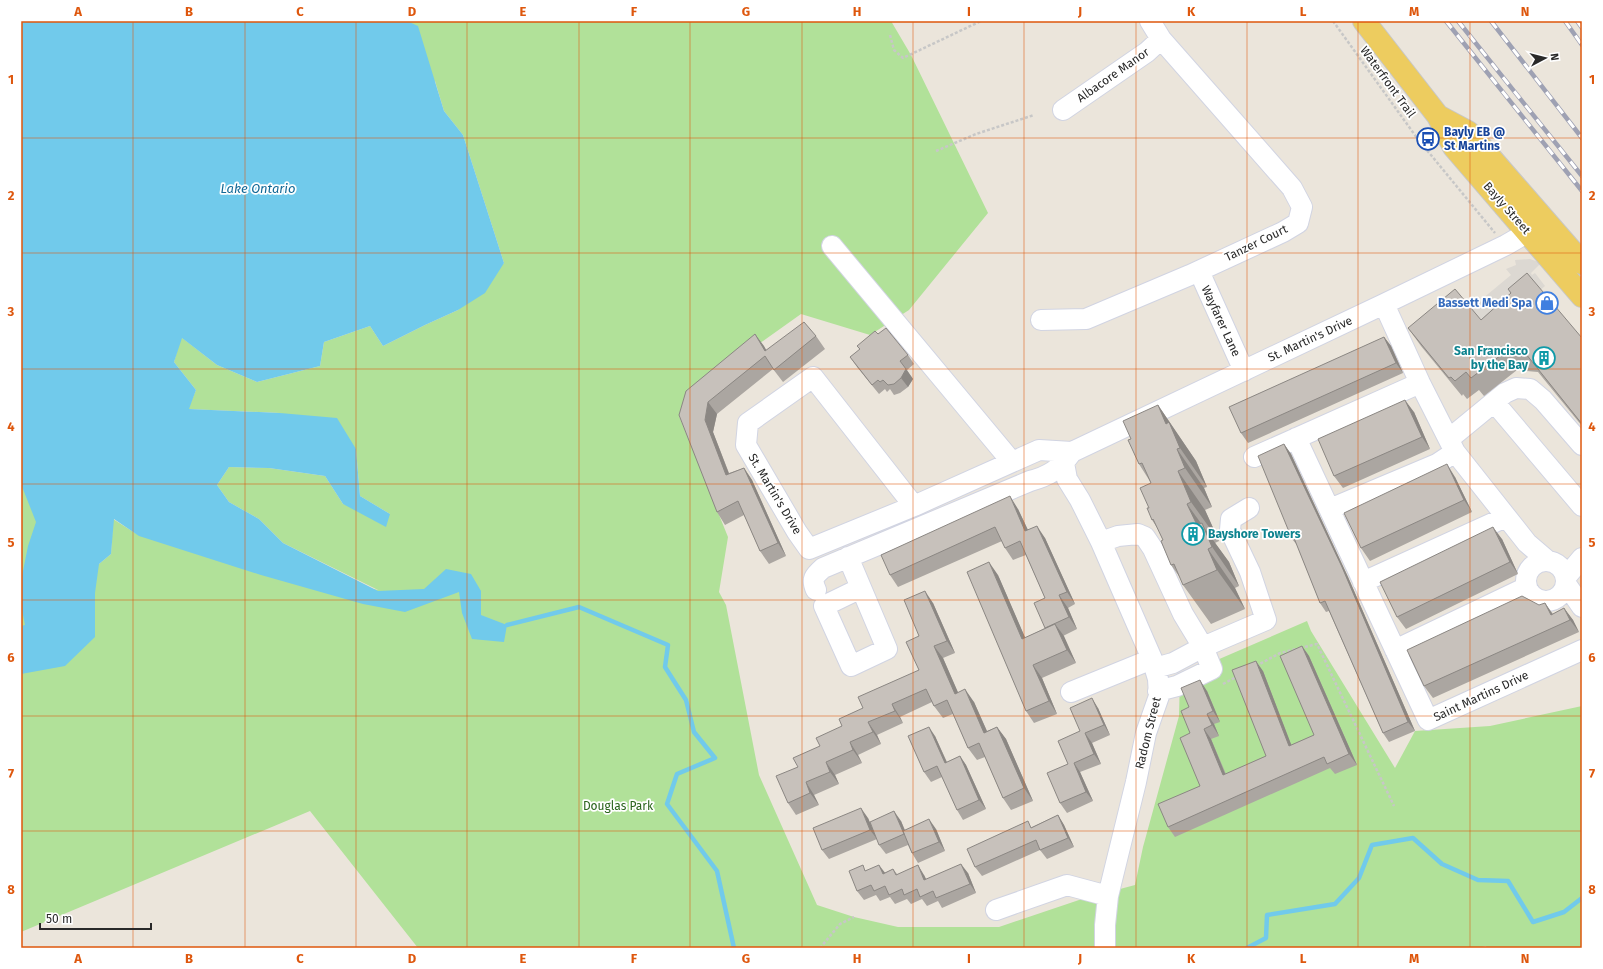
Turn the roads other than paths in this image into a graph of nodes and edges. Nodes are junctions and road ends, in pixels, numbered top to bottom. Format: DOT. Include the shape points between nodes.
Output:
graph roads {
  1 [pos="1150,21"];
  2 [pos="1364,21"];
  3 [pos="1161,39"];
  4 [pos="1063,110"];
  5 [pos="1537,228"];
  6 [pos="832,246"];
  7 [pos="1582,263"];
  8 [pos="1198,271"];
  9 [pos="1582,296"];
  10 [pos="1384,304"];
  11 [pos="1041,320"];
  12 [pos="1244,371"];
  13 [pos="1420,383"];
  14 [pos="1494,402"];
  15 [pos="1296,438"];
  16 [pos="1582,445"];
  17 [pos="1452,446"];
  18 [pos="1068,457"];
  19 [pos="1254,457"];
  20 [pos="1012,462"];
  21 [pos="914,506"];
  22 [pos="1582,506"];
  23 [pos="1248,508"];
  24 [pos="1330,509"];
  25 [pos="1506,516"];
  26 [pos="1102,542"];
  27 [pos="848,558"];
  28 [pos="1565,577"];
  29 [pos="1364,582"];
  30 [pos="1527,587"];
  31 [pos="861,588"];
  32 [pos="816,590"];
  33 [pos="1203,647"];
  34 [pos="1395,650"];
  35 [pos="1582,650"];
  36 [pos="1153,664"];
  37 [pos="1158,691"];
  38 [pos="1071,692"];
  39 [pos="1108,896"];
  40 [pos="996,910"];
  41 [pos="1105,948"];
  1 -- 3 [label="street, Tanzer Court"];
  2 -- 5 [label="main road, Bayly Street" via="1438,116 1454,147"];
  3 -- 4 [label="street, Albacore Manor" via="1147,52"];
  3 -- 8 [label="street, Tanzer Court" via="1292,188 1302,207 1298,222 1283,232"];
  5 -- 7 [label="main road, Bayly Street"];
  5 -- 9 [label="main road, Bayly Street"];
  5 -- 10 [label="street, St. Martin's Drive"];
  6 -- 20 [label="street"];
  8 -- 11 [label="street, Tanzer Court" via="1086,320"];
  8 -- 12 [label="street, Wayfarer Lane"];
  10 -- 12 [label="street, St. Martin's Drive"];
  10 -- 13 [label="street"];
  12 -- 18 [label="street, St. Martin's Drive"];
  13 -- 15 [label="street"];
  13 -- 17 [label="street"];
  14 -- 16 [label="street" via="1516,388 1530,389 1543,400"];
  14 -- 17 [label="street"];
  14 -- 22 [label="street"];
  15 -- 19 [label="street"];
  15 -- 24 [label="street, Saint Martins Drive"];
  17 -- 24 [label="street" via="1437,464"];
  17 -- 25 [label="street"];
  18 -- 20 [label="street, St. Martin's Drive" via="1039,450"];
  18 -- 26 [label="street, Radom Street" via="1067,479"];
  18 -- 27 [label="street, St. Martin's Drive" via="1046,476"];
  20 -- 21 [label="street, St. Martin's Drive"];
  21 -- 21 [label="street, St. Martin's Drive" via="809,549 746,444 748,423 813,377"];
  23 -- 33 [label="street" via="1231,518 1230,530 1250,572 1266,620"];
  24 -- 29 [label="street, Saint Martins Drive"];
  25 -- 28 [label="street" via="1527,543"];
  25 -- 29 [label="street"];
  26 -- 33 [label="street" via="1118,536 1138,534 1145,537 1153,548 1183,614"];
  26 -- 36 [label="street, Radom Street"];
  27 -- 31 [label="street"];
  27 -- 32 [label="street, St. Martin's Drive" via="823,568 816,574 813,583"];
  28 -- 30 [label="street" via="1529,570"];
  28 -- 30 [label="street" via="1554,599 1540,600 1531,594"];
  29 -- 34 [label="street, Saint Martins Drive"];
  30 -- 34 [label="street"];
  33 -- 36 [label="street" via="1173,663"];
  33 -- 37 [label="street" via="1212,669 1177,686"];
  34 -- 35 [label="street, Saint Martins Drive" via="1428,720"];
  36 -- 37 [label="street, Radom Street" via="1158,679"];
  36 -- 38 [label="street"];
  37 -- 39 [label="street, Radom Street" via="1159,696 1146,733"];
  39 -- 40 [label="street" via="1067,885"];
  39 -- 41 [label="street, Radom Street" via="1104,925"];
}
